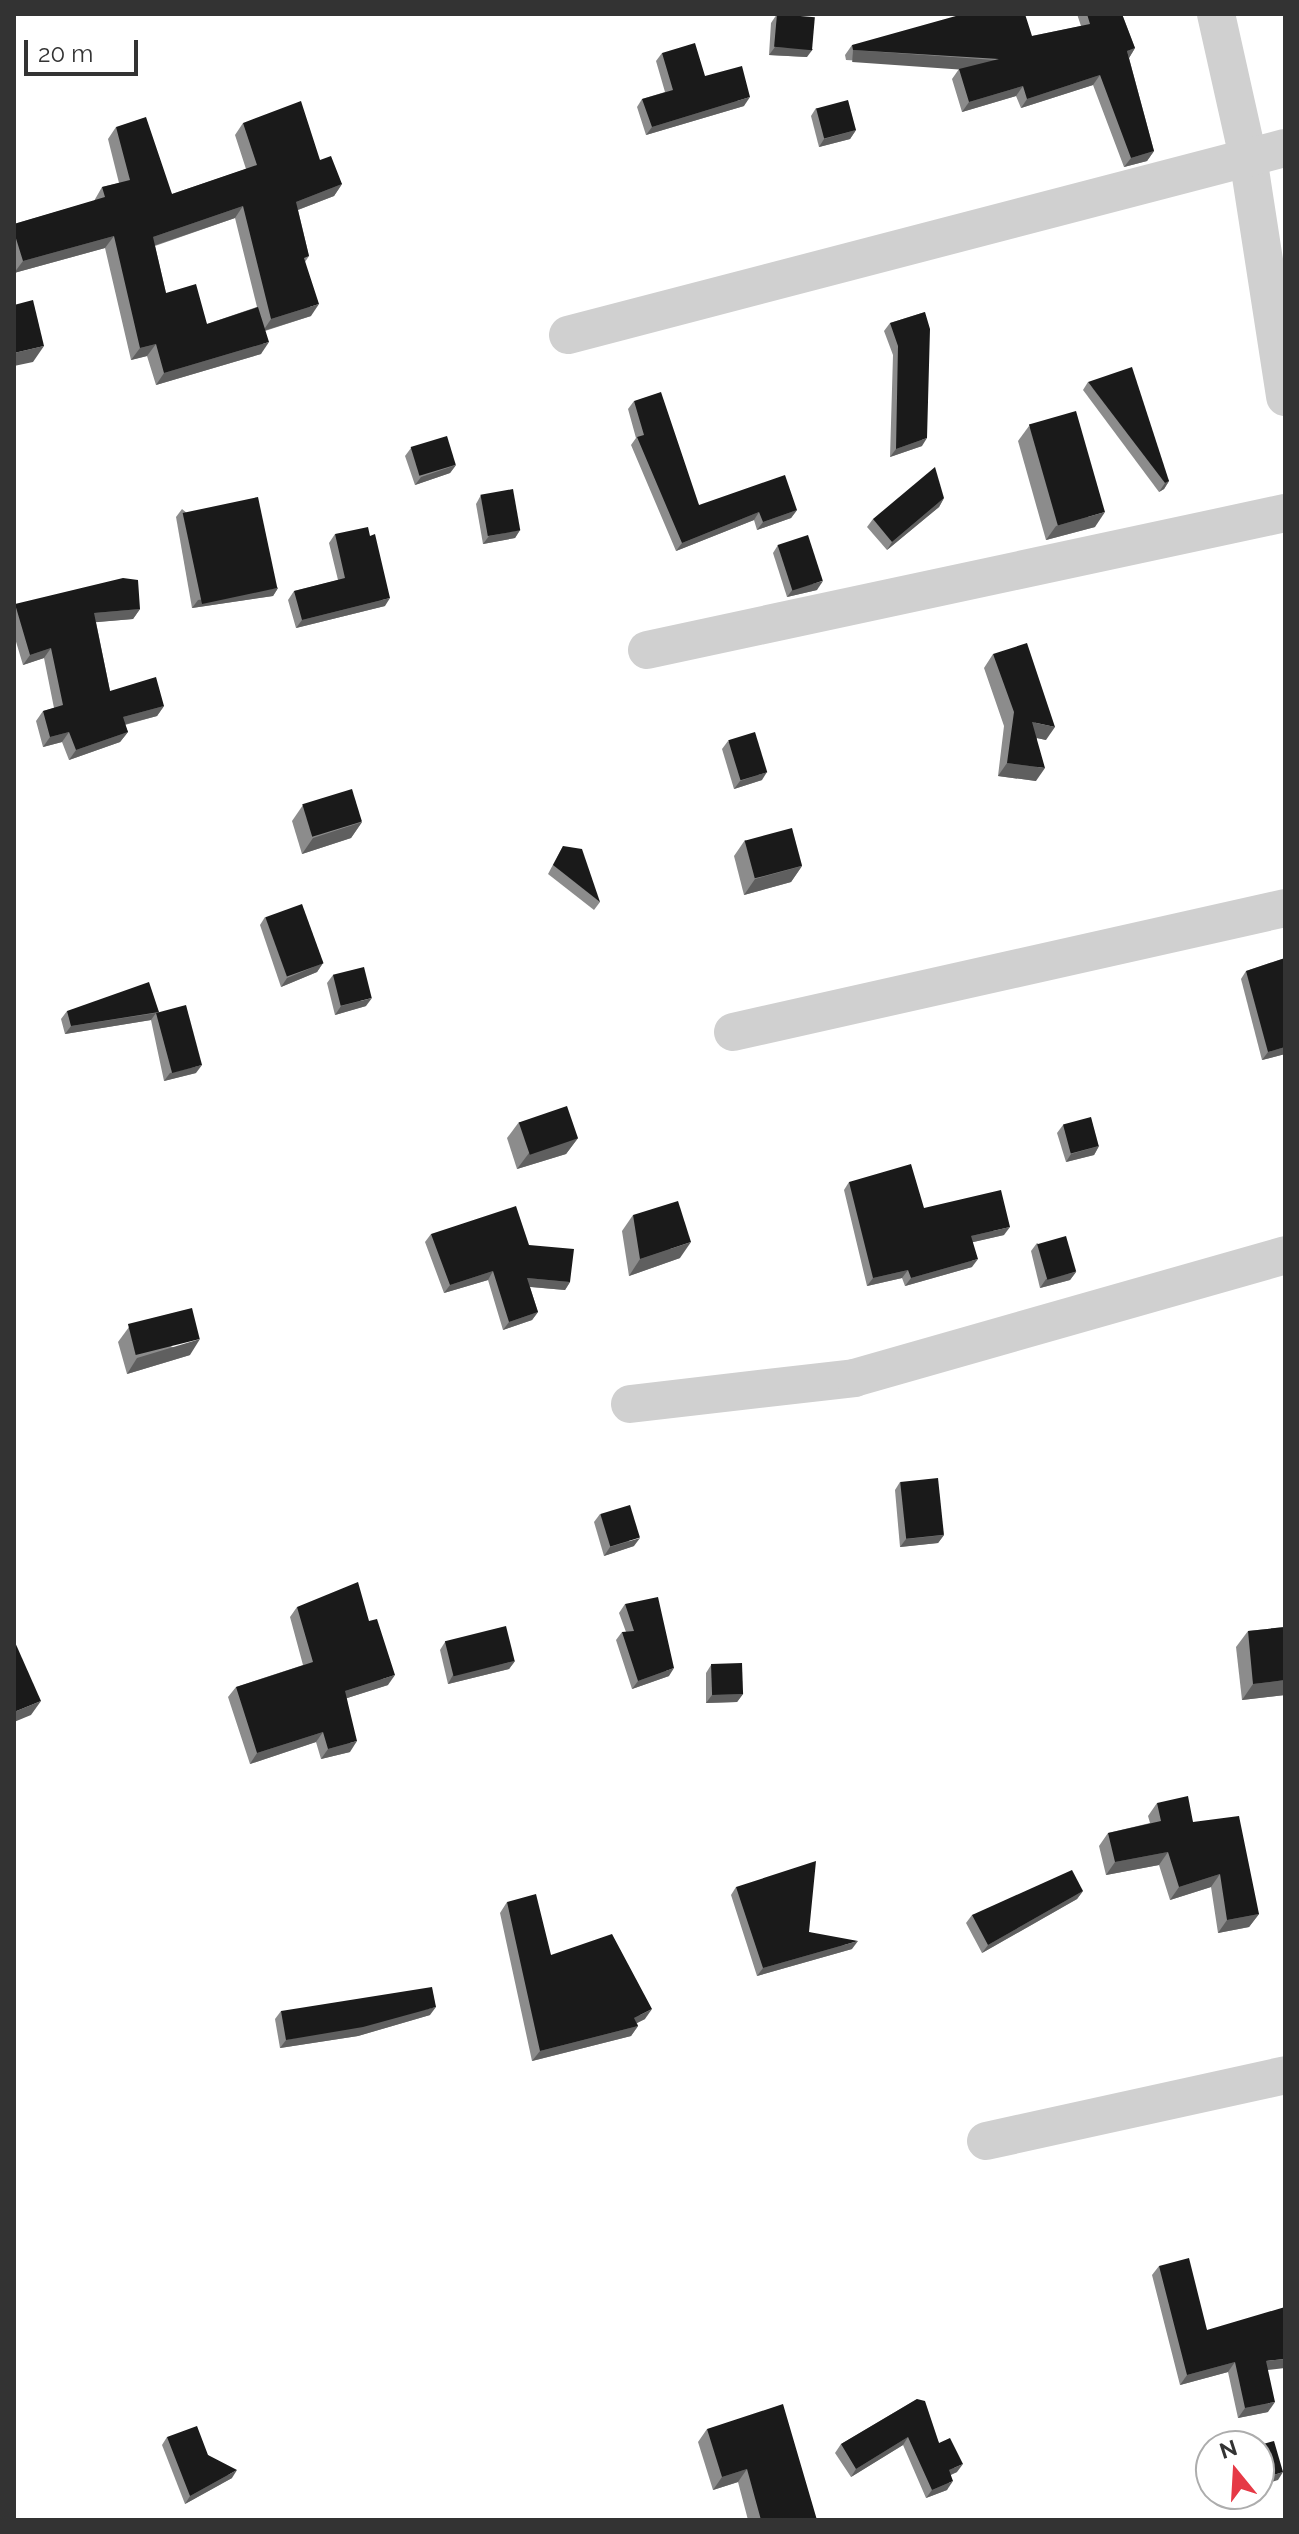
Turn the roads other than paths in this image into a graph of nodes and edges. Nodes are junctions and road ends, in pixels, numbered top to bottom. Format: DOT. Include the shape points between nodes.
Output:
graph roads {
  1 [pos="1216,14"];
  2 [pos="1285,148"];
  3 [pos="1248,157"];
  4 [pos="568,335"];
  5 [pos="1285,397"];
  6 [pos="1285,513"];
  7 [pos="647,650"];
  8 [pos="1285,908"];
  9 [pos="733,1032"];
  10 [pos="1285,1255"];
  11 [pos="630,1404"];
  12 [pos="1285,2075"];
  13 [pos="986,2141"];
  1 -- 3 [label="street"];
  2 -- 3 [label="street"];
  3 -- 4 [label="street"];
  3 -- 5 [label="street"];
  6 -- 7 [label="street"];
  8 -- 9 [label="street"];
  10 -- 11 [label="street" via="854,1378"];
  12 -- 13 [label="street"];
}
